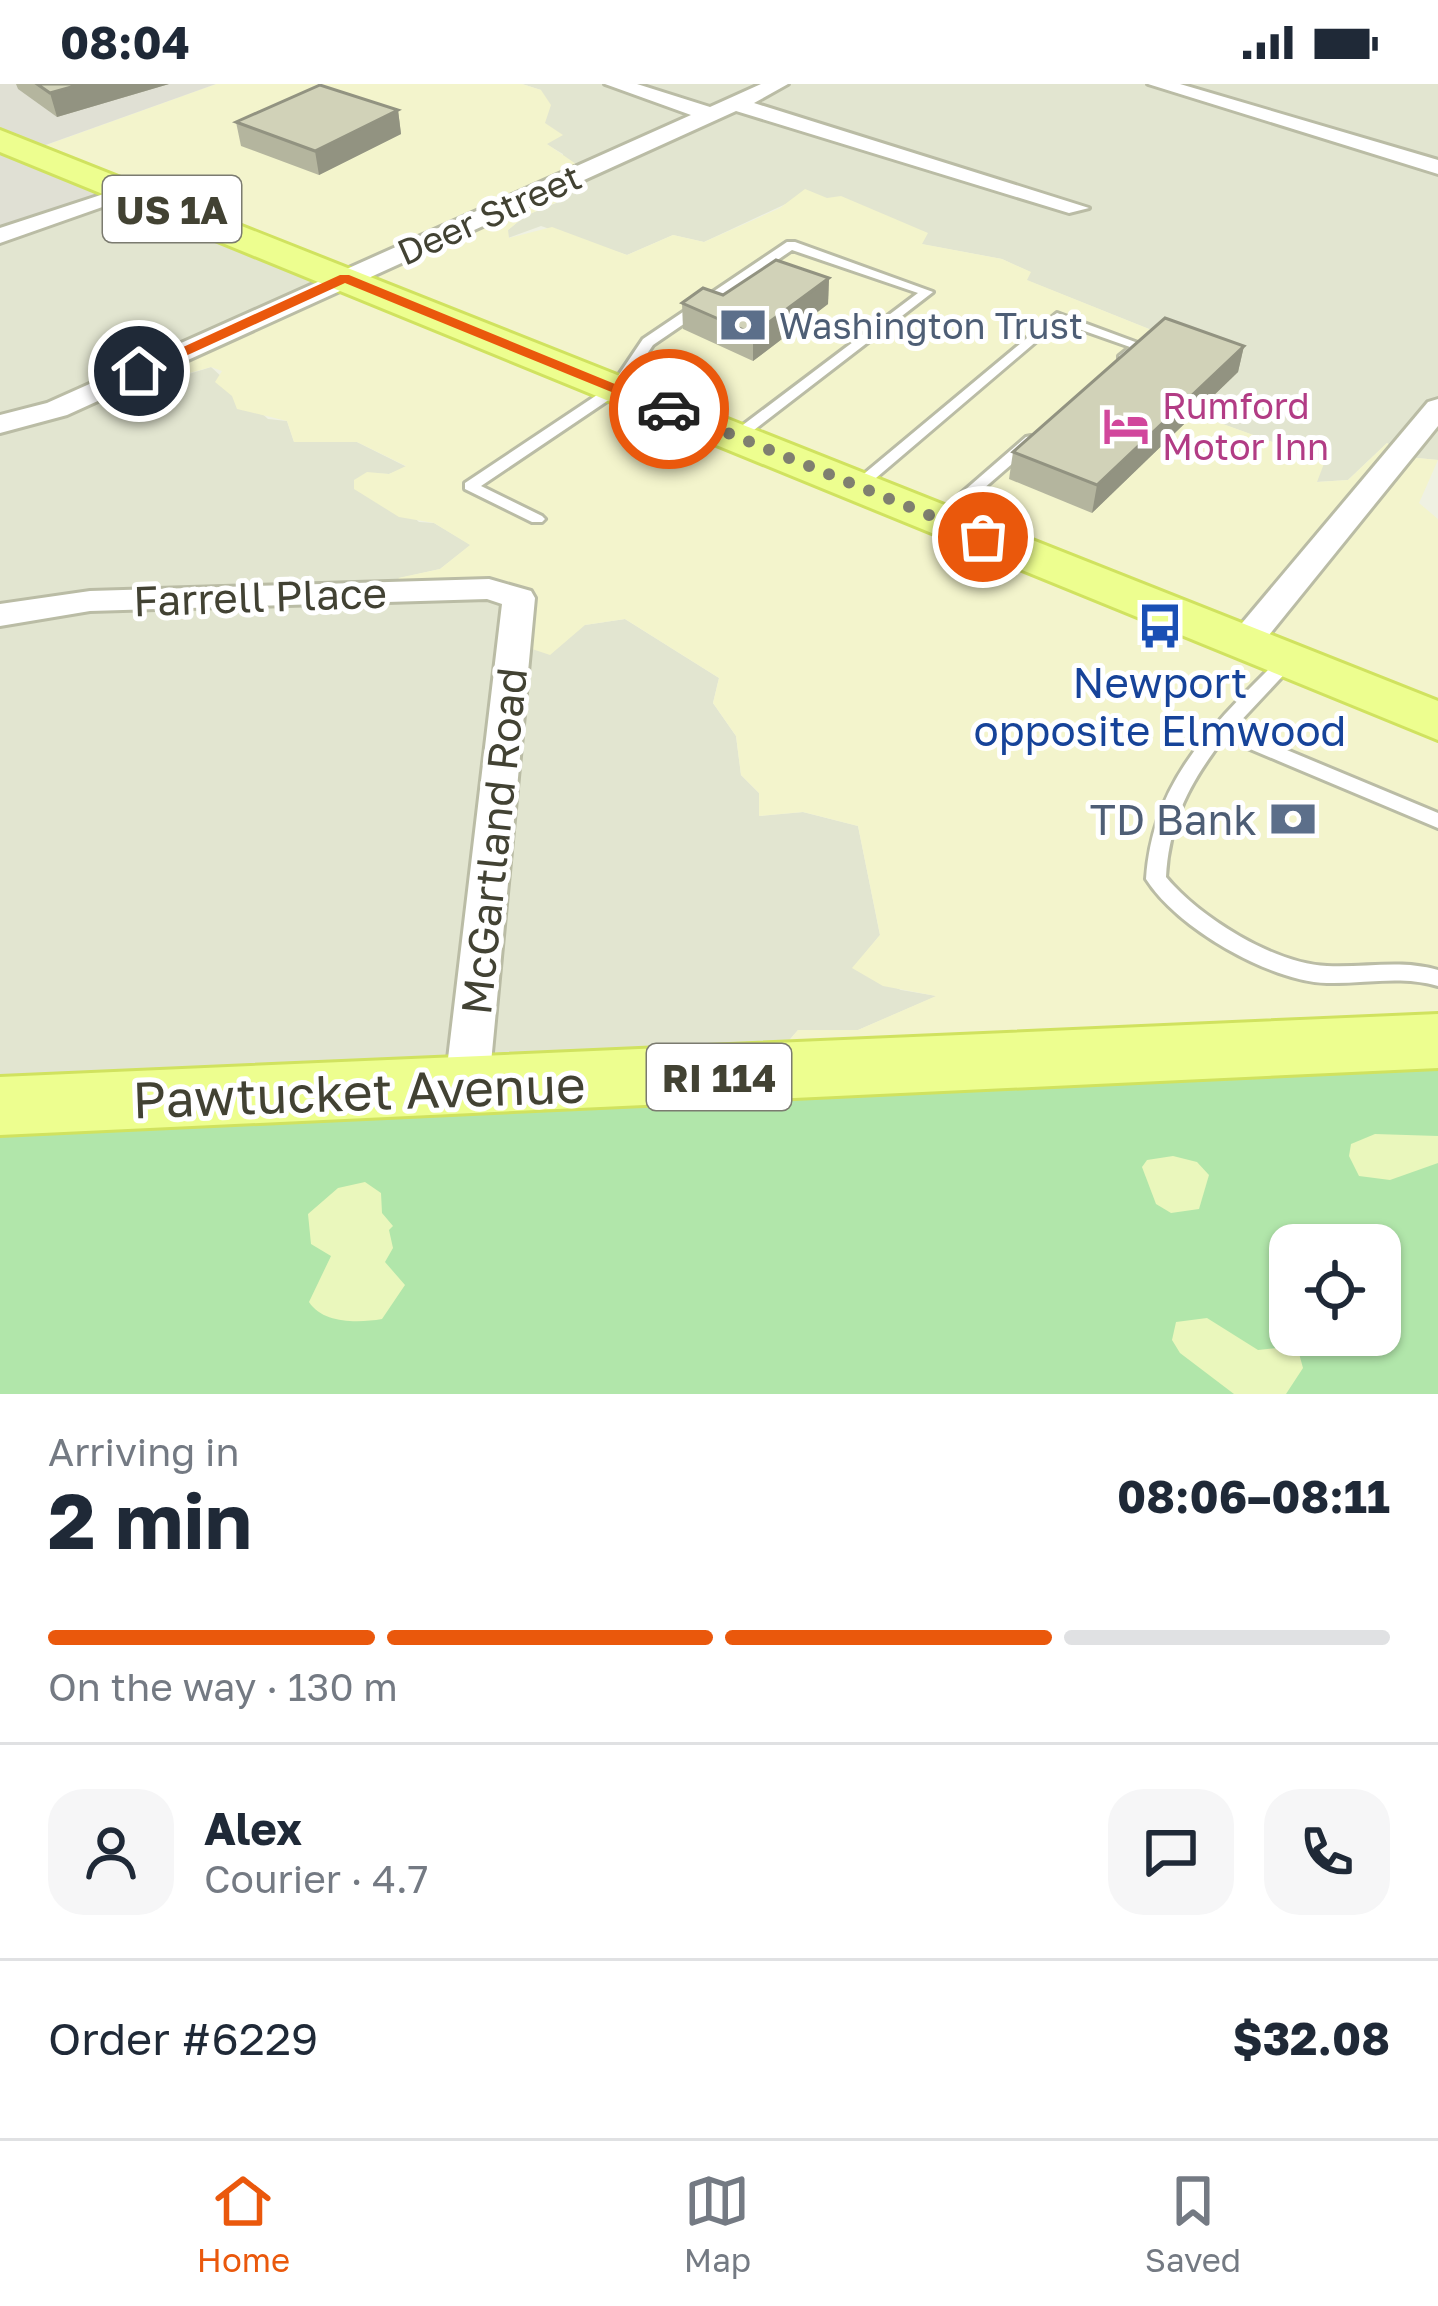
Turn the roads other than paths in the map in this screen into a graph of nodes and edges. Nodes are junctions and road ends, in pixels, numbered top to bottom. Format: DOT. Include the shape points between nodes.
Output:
graph roads {
  1 [pos="615,84"];
  2 [pos="778,84"];
  3 [pos="1158,84"];
  4 [pos="735,104"];
  5 [pos="710,114"];
  6 [pos="0,140"];
  7 [pos="1438,166"];
  8 [pos="133,192"];
  9 [pos="1078,208"];
  10 [pos="0,236"];
  11 [pos="344,278"];
  12 [pos="1106,375"];
  13 [pos="617,388"];
  14 [pos="1438,408"];
  15 [pos="0,424"];
  16 [pos="1039,433"];
  17 [pos="736,437"];
  18 [pos="858,486"];
  19 [pos="537,519"];
  20 [pos="940,519"];
  21 [pos="519,598"];
  22 [pos="0,615"];
  23 [pos="1244,643"];
  24 [pos="1287,661"];
  25 [pos="1438,722"];
  26 [pos="1222,730"];
  27 [pos="1438,821"];
  28 [pos="1438,978"];
  29 [pos="1438,1040"];
  30 [pos="467,1084"];
  31 [pos="0,1106"];
  1 -- 5 [label="street"];
  2 -- 4 [label="street, Deer Street"];
  3 -- 7 [label="street"];
  4 -- 5 [label="street, Deer Street"];
  4 -- 9 [label="street"];
  5 -- 11 [label="street, Deer Street"];
  6 -- 8 [label="main road, US 1A"];
  8 -- 10 [label="street"];
  8 -- 11 [label="main road, US 1A"];
  11 -- 13 [label="main road, US 1A"];
  11 -- 15 [label="street, Deer Street" via="57,409"];
  12 -- 18 [label="lane" via="1139,346 1057,317"];
  13 -- 17 [label="main road, US 1A"];
  13 -- 17 [label="lane" via="648,342 791,245 927,292"];
  13 -- 19 [label="lane" via="470,486"];
  14 -- 23 [label="street"];
  16 -- 20 [label="lane"];
  17 -- 18 [label="main road, US 1A"];
  18 -- 20 [label="main road, US 1A"];
  20 -- 23 [label="main road, US 1A"];
  21 -- 22 [label="street, Farrell Place" via="489,589 90,602"];
  21 -- 30 [label="street, McGartland Road"];
  23 -- 24 [label="main road, US 1A"];
  24 -- 25 [label="main road, US 1A"];
  24 -- 26 [label="lane"];
  26 -- 27 [label="lane"];
  26 -- 28 [label="lane" via="1168,802 1156,879 1187,914 1313,974 1398,968"];
  29 -- 30 [label="main road, Pawtucket Avenue / RI 114"];
  30 -- 31 [label="main road, Pawtucket Avenue / RI 114"];
}
